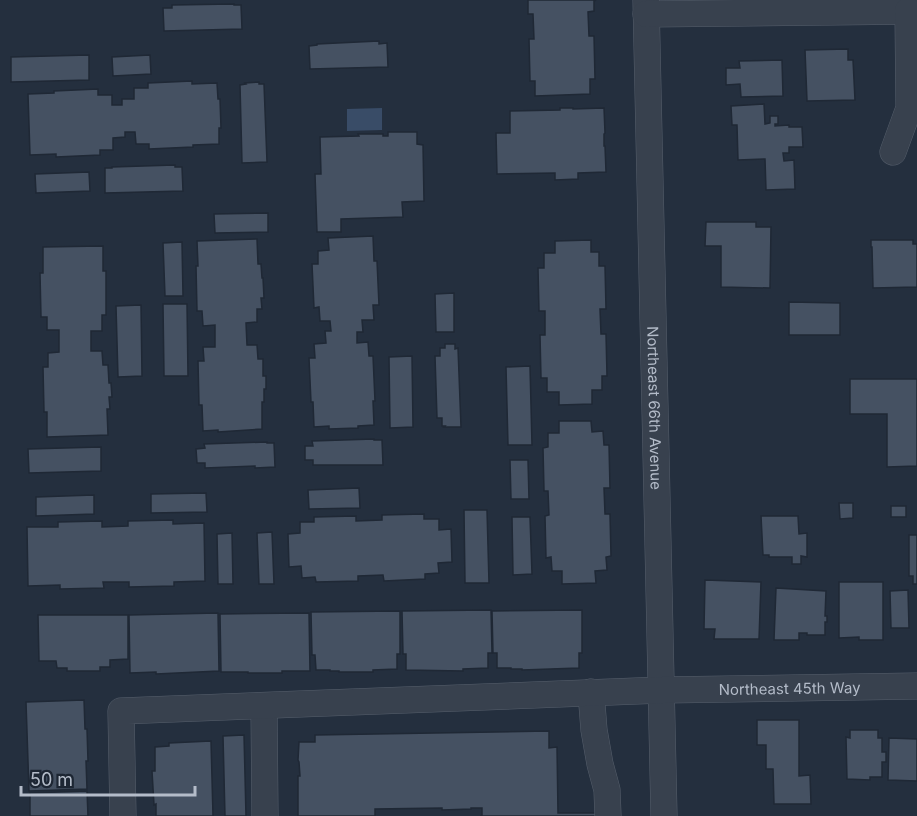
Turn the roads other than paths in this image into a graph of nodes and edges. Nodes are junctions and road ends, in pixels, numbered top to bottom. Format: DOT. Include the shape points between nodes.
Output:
graph roads {
  1 [pos="646,7"];
  2 [pos="913,11"];
  3 [pos="893,152"];
  4 [pos="917,686"];
  5 [pos="662,690"];
  6 [pos="591,692"];
  7 [pos="264,706"];
  8 [pos="123,816"];
  9 [pos="265,816"];
  10 [pos="608,816"];
  11 [pos="664,816"];
  1 -- 2 [label="street"];
  1 -- 5 [label="street, Northeast 66th Avenue"];
  2 -- 3 [label="street" via="909,108"];
  4 -- 5 [label="street, Northeast 45th Way"];
  5 -- 6 [label="street, Northeast 45th Way"];
  5 -- 11 [label="street, Northeast 66th Avenue"];
  6 -- 7 [label="street, Northeast 45th Way"];
  6 -- 10 [label="street"];
  7 -- 8 [label="street, Northeast 45th Way" via="121,711"];
  7 -- 9 [label="street"];
}
